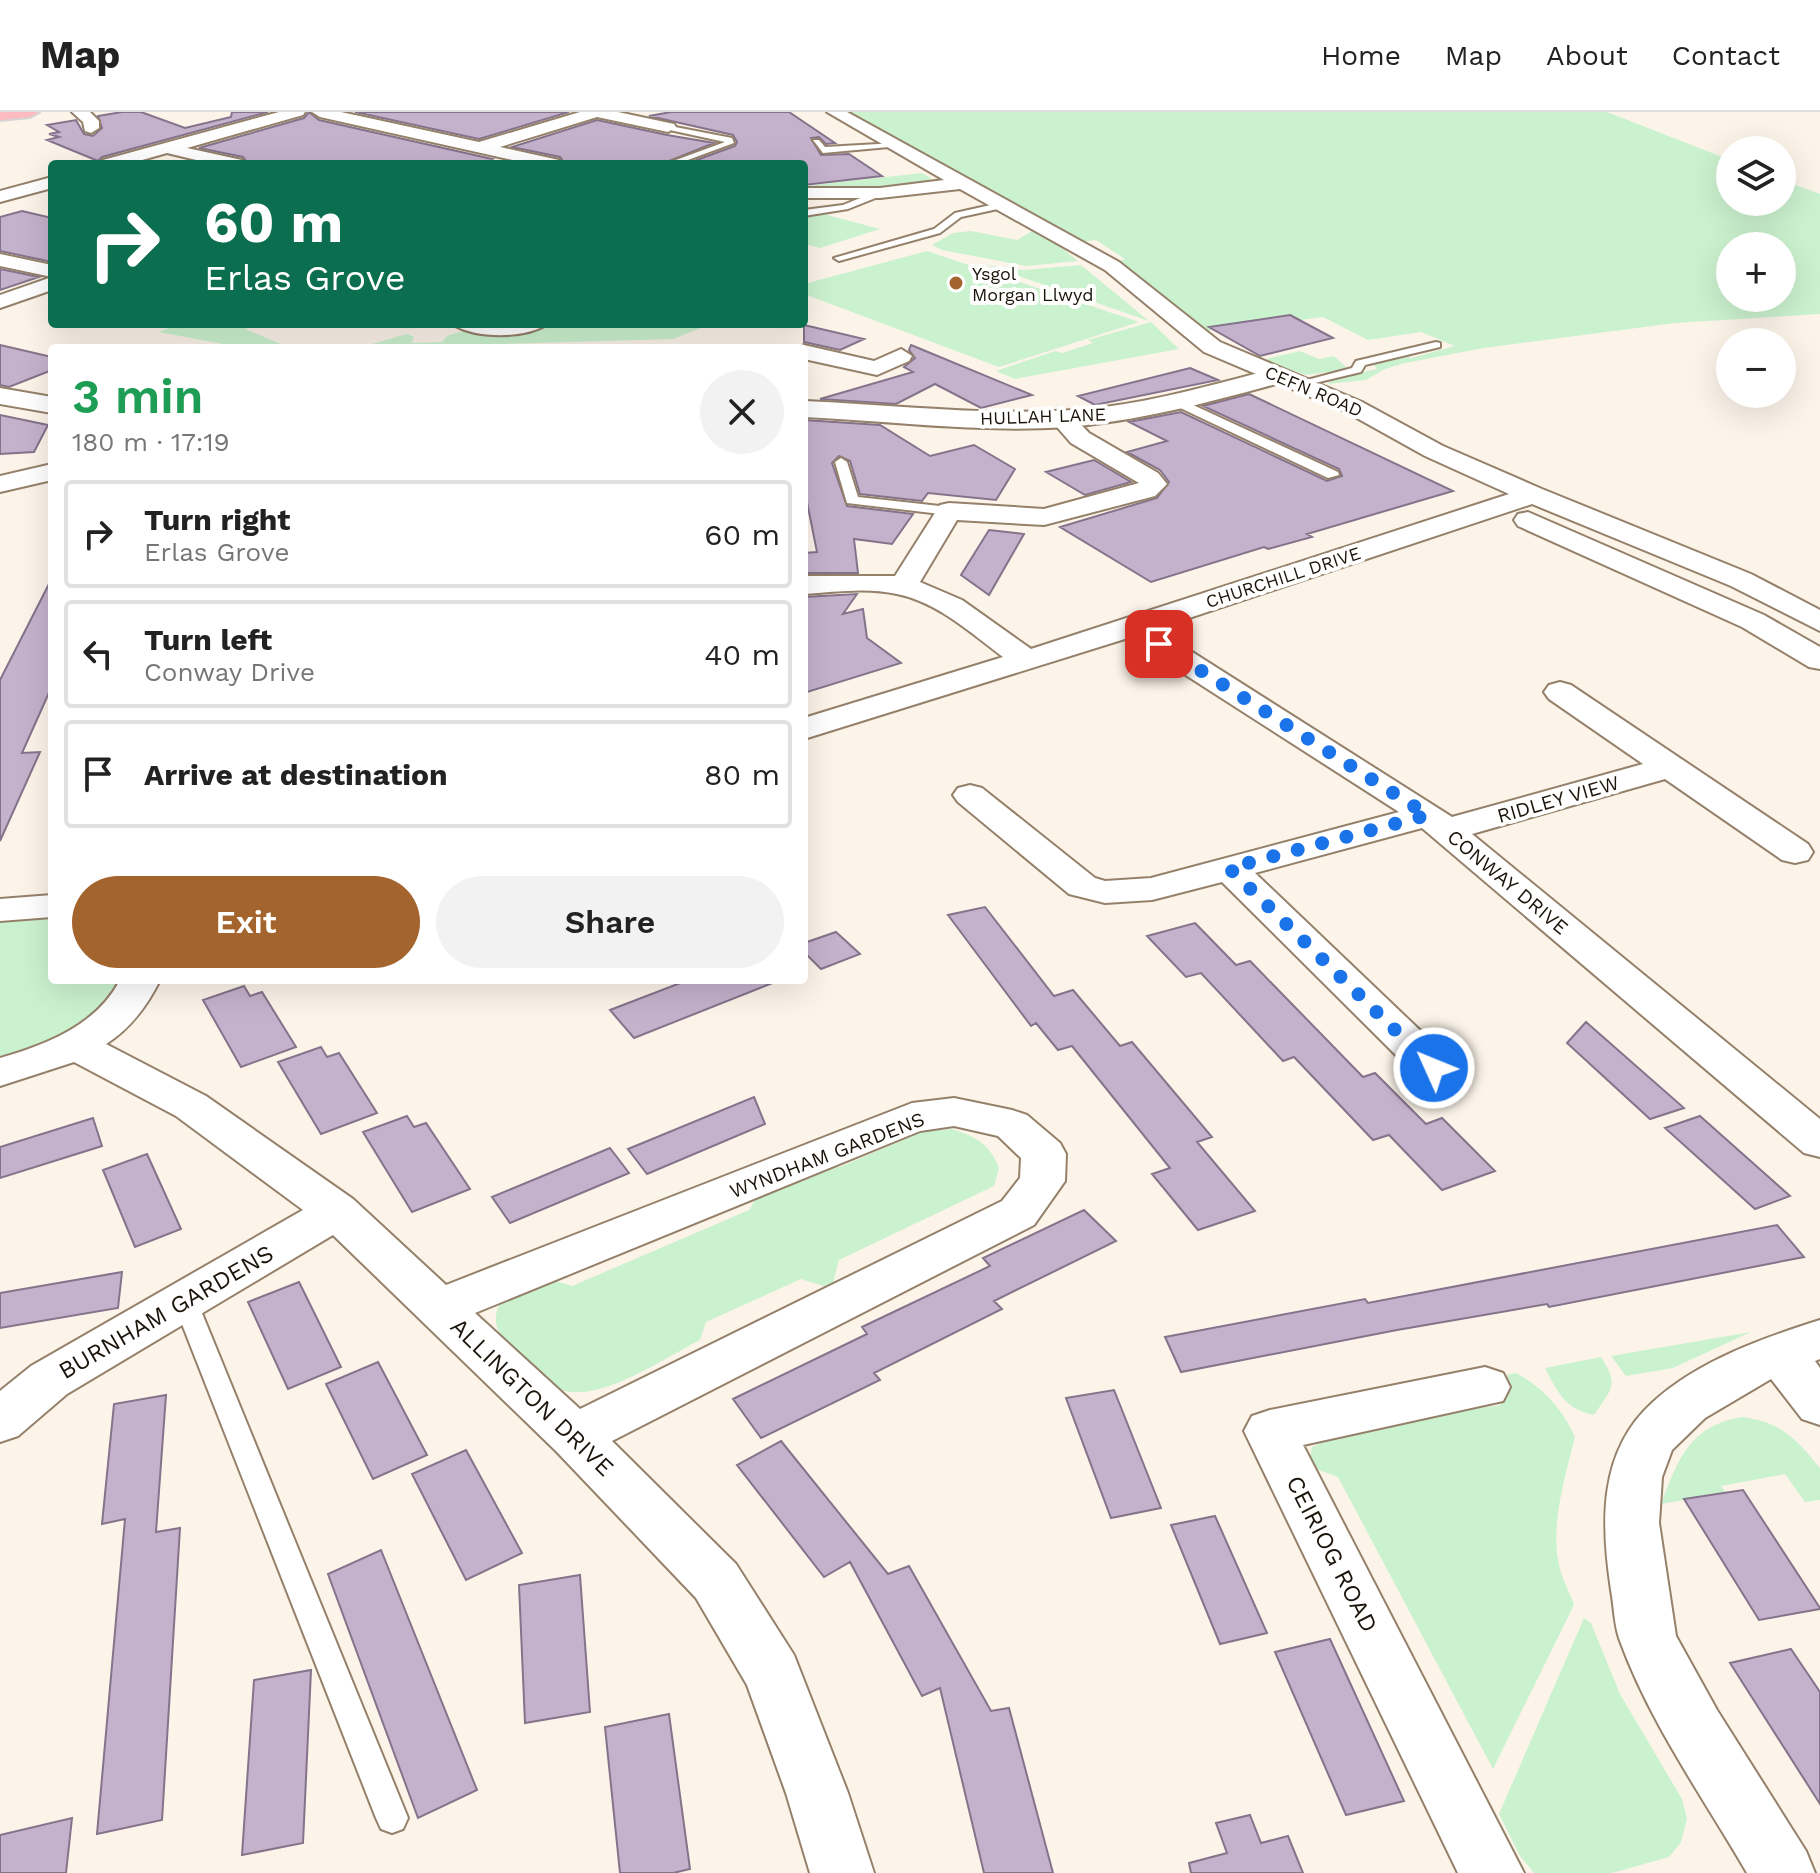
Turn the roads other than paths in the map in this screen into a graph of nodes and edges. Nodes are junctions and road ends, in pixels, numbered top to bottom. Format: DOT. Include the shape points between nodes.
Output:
graph roads {
  1 [pos="30,112"];
  2 [pos="80,112"];
  3 [pos="320,112"];
  4 [pos="596,112"];
  5 [pos="835,112"];
  6 [pos="288,113"];
  7 [pos="0,115"];
  8 [pos="668,127"];
  9 [pos="91,128"];
  10 [pos="816,142"];
  11 [pos="896,146"];
  12 [pos="162,147"];
  13 [pos="481,148"];
  14 [pos="121,160"];
  15 [pos="219,160"];
  16 [pos="440,160"];
  17 [pos="535,160"];
  18 [pos="681,160"];
  19 [pos="962,183"];
  20 [pos="46,187"];
  21 [pos="808,193"];
  22 [pos="880,193"];
  23 [pos="0,197"];
  24 [pos="1004,205"];
  25 [pos="808,212"];
  26 [pos="839,258"];
  27 [pos="0,260"];
  28 [pos="48,270"];
  29 [pos="48,284"];
  30 [pos="0,302"];
  31 [pos="470,328"];
  32 [pos="525,328"];
  33 [pos="1436,345"];
  34 [pos="808,353"];
  35 [pos="901,356"];
  36 [pos="1288,380"];
  37 [pos="0,396"];
  38 [pos="1178,402"];
  39 [pos="48,404"];
  40 [pos="808,409"];
  41 [pos="1062,419"];
  42 [pos="841,462"];
  43 [pos="48,473"];
  44 [pos="1333,475"];
  45 [pos="0,484"];
  46 [pos="1533,495"];
  47 [pos="1498,507"];
  48 [pos="949,511"];
  49 [pos="808,585"];
  50 [pos="903,586"];
  51 [pos="1820,622"];
  52 [pos="1132,627"];
  53 [pos="1025,659"];
  54 [pos="1820,660"];
  55 [pos="1560,692"];
  56 [pos="808,728"];
  57 [pos="1670,767"];
  58 [pos="970,795"];
  59 [pos="1437,823"];
  60 [pos="1795,852"];
  61 [pos="1229,868"];
  62 [pos="48,903"];
  63 [pos="0,910"];
  64 [pos="138,984"];
  65 [pos="75,1045"];
  66 [pos="1434,1068"];
  67 [pos="0,1072"];
  68 [pos="1820,1142"];
  69 [pos="337,1211"];
  70 [pos="185,1301"];
  71 [pos="438,1308"];
  72 [pos="1800,1346"];
  73 [pos="1485,1387"];
  74 [pos="1820,1405"];
  75 [pos="0,1421"];
  76 [pos="574,1436"];
  77 [pos="392,1818"];
  78 [pos="842,1873"];
  79 [pos="1492,1873"];
  80 [pos="1783,1873"];
  1 -- 7 [label="main road"];
  2 -- 9 [label="street"];
  3 -- 13 [label="street"];
  4 -- 8 [label="street"];
  4 -- 13 [label="street"];
  5 -- 11 [label="street, CEFN ROAD"];
  6 -- 12 [label="street"];
  8 -- 18 [label="lane" via="729,140"];
  10 -- 11 [label="lane" via="823,150"];
  11 -- 19 [label="street, CEFN ROAD"];
  12 -- 14 [label="street"];
  12 -- 15 [label="street"];
  13 -- 16 [label="street"];
  13 -- 17 [label="street"];
  19 -- 22 [label="street"];
  19 -- 24 [label="street, CEFN ROAD"];
  20 -- 23 [label="street"];
  21 -- 22 [label="street"];
  22 -- 25 [label="lane" via="845,207"];
  24 -- 26 [label="lane" via="958,215 937,231"];
  24 -- 36 [label="street, CEFN ROAD" via="1112,266 1212,347"];
  27 -- 28 [label="street"];
  29 -- 30 [label="street"];
  31 -- 32 [label="lane" via="503,333"];
  33 -- 36 [label="lane" via="1360,363 1349,373"];
  34 -- 35 [label="street" via="877,368"];
  36 -- 38 [label="street, HULLAH LANE"];
  36 -- 46 [label="street, CEFN ROAD"];
  37 -- 39 [label="street"];
  38 -- 41 [label="street, HULLAH LANE"];
  38 -- 44 [label="lane"];
  40 -- 41 [label="street, HULLAH LANE"];
  41 -- 48 [label="street" via="1080,438 1154,484 1044,517"];
  42 -- 48 [label="lane" via="852,500"];
  43 -- 45 [label="street"];
  46 -- 47 [label="street, CHURCHILL DRIVE"];
  46 -- 51 [label="street, CEFN ROAD" via="1741,580"];
  47 -- 52 [label="street, CHURCHILL DRIVE"];
  47 -- 54 [label="street" via="1753,621"];
  48 -- 50 [label="street"];
  49 -- 50 [label="street"];
  50 -- 53 [label="street" via="945,604"];
  52 -- 53 [label="street, CHURCHILL DRIVE"];
  52 -- 59 [label="street, CONWAY DRIVE"];
  53 -- 56 [label="street, CHURCHILL DRIVE"];
  55 -- 57 [label="street"];
  57 -- 59 [label="street, RIDLEY VIEW"];
  57 -- 60 [label="street"];
  58 -- 61 [label="street, RIDLEY VIEW" via="1082,886 1130,892"];
  59 -- 61 [label="street, RIDLEY VIEW"];
  59 -- 68 [label="street, CONWAY DRIVE"];
  61 -- 66 [label="street"];
  62 -- 63 [label="street"];
  64 -- 65 [label="street" via="111,1019"];
  65 -- 67 [label="street"];
  65 -- 69 [label="street, ALLINGTON DRIVE" via="191,1106"];
  69 -- 70 [label="street, BURNHAM GARDENS"];
  69 -- 71 [label="street, ALLINGTON DRIVE"];
  70 -- 75 [label="street, BURNHAM GARDENS" via="49,1380"];
  70 -- 77 [label="lane"];
  71 -- 76 [label="street, ALLINGTON DRIVE"];
  71 -- 76 [label="street, WYNDHAM GARDENS" via="912,1118 954,1112 1012,1125 1044,1154 1042,1181 1018,1213"];
  72 -- 74 [label="street"];
  72 -- 80 [label="street" via="1718,1383 1668,1418 1641,1455 1629,1509 1648,1638"];
  73 -- 79 [label="street, CEIRIOG ROAD" via="1270,1431"];
  76 -- 78 [label="street, ALLINGTON DRIVE" via="716,1581 773,1674"];
}
